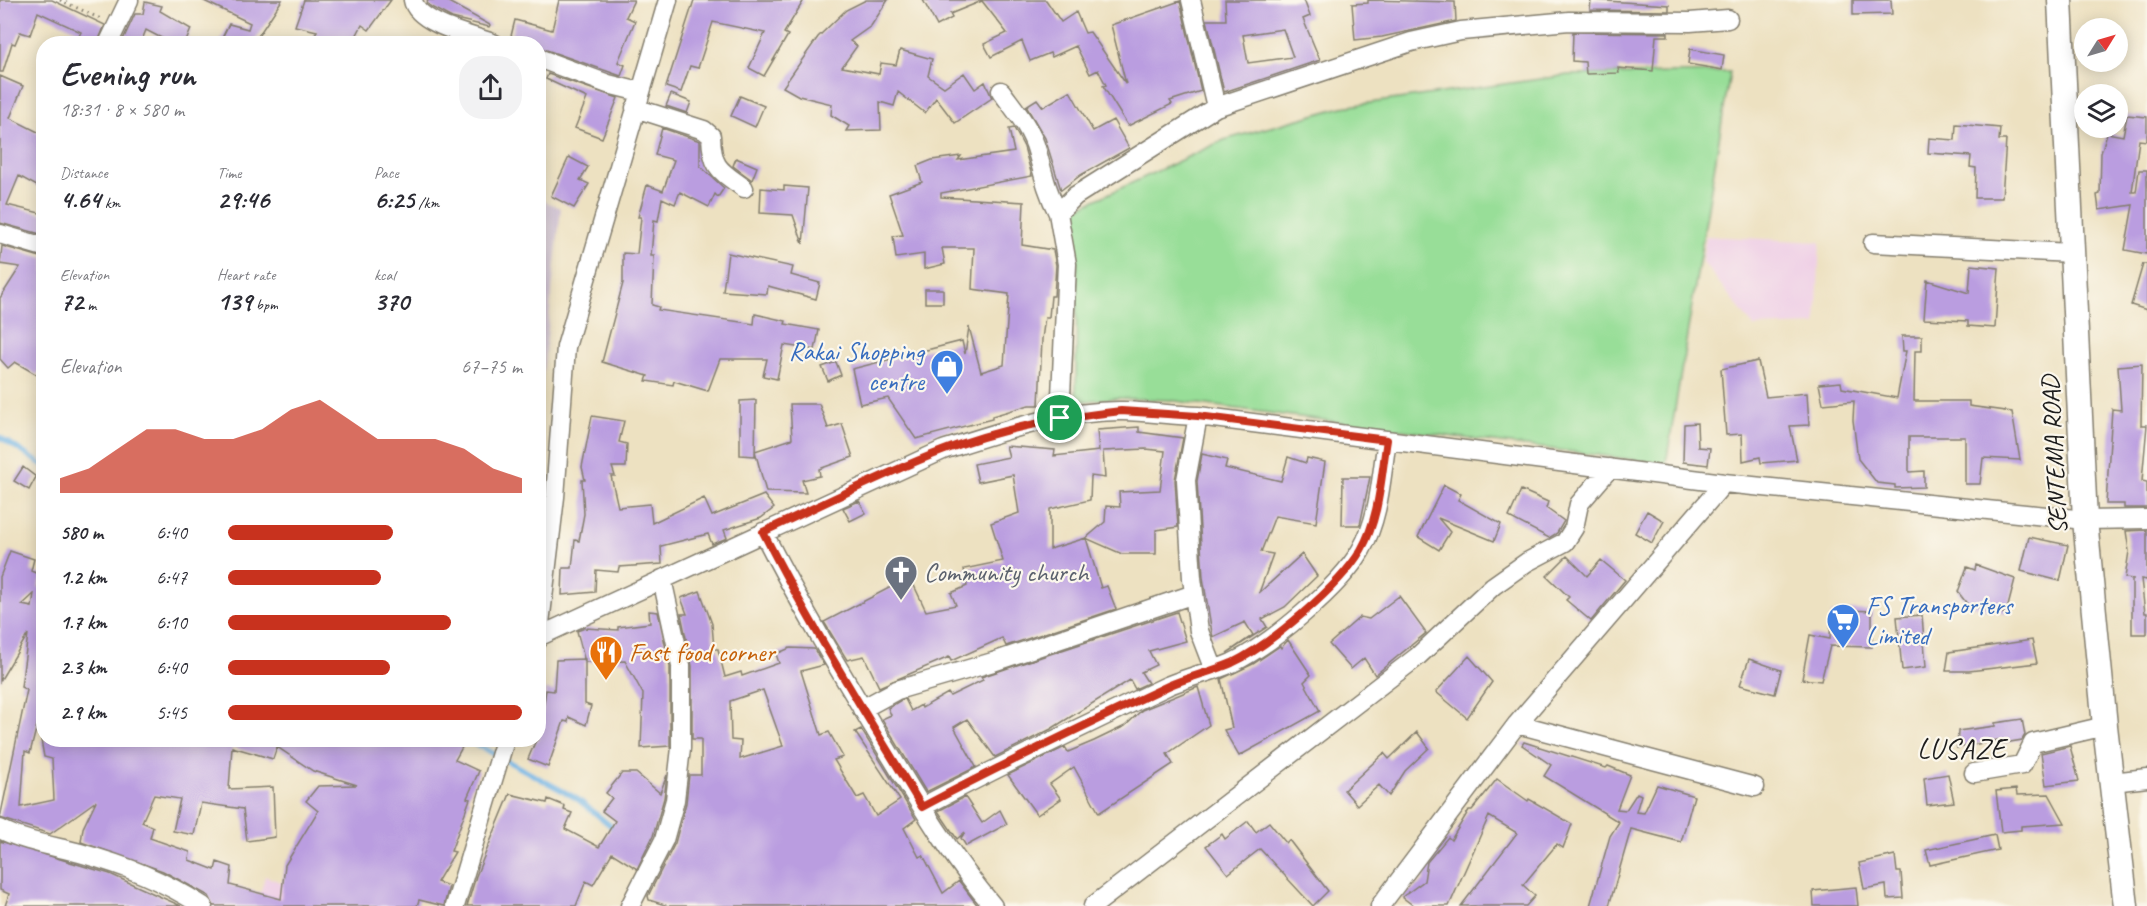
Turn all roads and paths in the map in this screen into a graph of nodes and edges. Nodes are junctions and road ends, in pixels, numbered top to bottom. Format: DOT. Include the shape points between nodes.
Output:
graph roads {
  1 [pos="60,0"];
  2 [pos="129,0"];
  3 [pos="413,0"];
  4 [pos="668,0"];
  5 [pos="1191,0"];
  6 [pos="2060,0"];
  7 [pos="1728,19"];
  8 [pos="112,36"];
  9 [pos="472,36"];
  10 [pos="546,61"];
  11 [pos="1000,91"];
  12 [pos="638,100"];
  13 [pos="1216,107"];
  14 [pos="744,188"];
  15 [pos="1058,213"];
  16 [pos="0,234"];
  17 [pos="1873,243"];
  18 [pos="36,245"];
  19 [pos="2072,253"];
  20 [pos="1198,416"];
  21 [pos="1060,418"];
  22 [pos="1387,440"];
  23 [pos="1610,468"];
  24 [pos="1724,483"];
  25 [pos="547,497"];
  26 [pos="546,515"];
  27 [pos="2147,519"];
  28 [pos="2085,520"];
  29 [pos="763,532"];
  30 [pos="662,579"];
  31 [pos="1194,594"];
  32 [pos="546,635"];
  33 [pos="1214,670"];
  34 [pos="862,709"];
  35 [pos="1517,724"];
  36 [pos="2105,726"];
  37 [pos="503,747"];
  38 [pos="1974,773"];
  39 [pos="2147,778"];
  40 [pos="2112,782"];
  41 [pos="1755,787"];
  42 [pos="922,807"];
  43 [pos="0,829"];
  44 [pos="203,906"];
  45 [pos="455,906"];
  46 [pos="631,906"];
  47 [pos="993,906"];
  48 [pos="1093,906"];
  49 [pos="1380,906"];
  50 [pos="2126,906"];
  1 -- 8 [label="path" via="86,10"];
  2 -- 8 [label="street"];
  3 -- 9 [label="street" via="420,13 432,22"];
  4 -- 12 [label="street"];
  5 -- 13 [label="street"];
  6 -- 19 [label="main road, SENTEMA ROAD"];
  7 -- 13 [label="street" via="1569,21 1461,31 1411,42"];
  10 -- 12 [label="street" via="608,84"];
  11 -- 15 [label="street" via="1026,125"];
  12 -- 14 [label="street" via="704,130 711,136 712,159 718,169"];
  12 -- 25 [label="street" via="566,347"];
  13 -- 15 [label="street" via="1075,196"];
  15 -- 21 [label="street" via="1067,264"];
  16 -- 18 [label="street"];
  17 -- 19 [label="street"];
  19 -- 28 [label="main road, SENTEMA ROAD"];
  20 -- 21 [label="street" via="1121,411"];
  20 -- 22 [label="street"];
  20 -- 31 [label="street" via="1186,480"];
  21 -- 29 [label="street" via="943,450"];
  22 -- 23 [label="street"];
  22 -- 33 [label="street" via="1370,533 1344,573 1259,646"];
  23 -- 24 [label="street"];
  23 -- 48 [label="street" via="1579,504 1574,528 1565,542 1493,586 1417,657"];
  24 -- 28 [label="street"];
  24 -- 35 [label="street"];
  25 -- 26 [label="street"];
  27 -- 28 [label="street"];
  28 -- 36 [label="main road, SENTEMA ROAD"];
  29 -- 30 [label="street"];
  29 -- 34 [label="street" via="801,608"];
  30 -- 32 [label="street"];
  30 -- 46 [label="street" via="681,666 681,748 675,800 664,840"];
  31 -- 33 [label="street" via="1199,631"];
  31 -- 34 [label="street" via="897,690"];
  33 -- 42 [label="street" via="1167,687 1021,755"];
  34 -- 42 [label="street"];
  35 -- 41 [label="street"];
  35 -- 49 [label="street"];
  36 -- 38 [label="street" via="2033,743 2022,765"];
  36 -- 40 [label="main road, SENTEMA ROAD"];
  37 -- 45 [label="street"];
  39 -- 40 [label="street"];
  40 -- 50 [label="main road, SENTEMA ROAD"];
  42 -- 47 [label="street"];
  43 -- 44 [label="street" via="136,869 168,883"];
}
